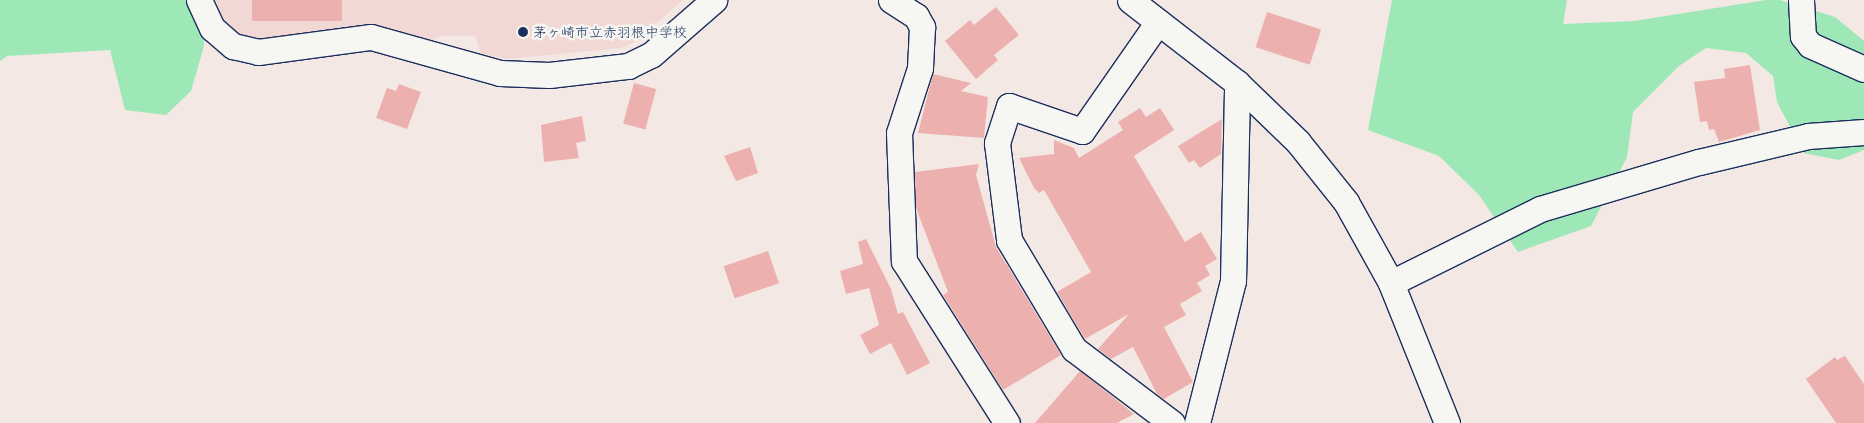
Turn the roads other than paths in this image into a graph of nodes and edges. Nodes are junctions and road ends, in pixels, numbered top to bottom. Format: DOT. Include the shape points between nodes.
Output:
graph roads {
  1 [pos="199,0"];
  2 [pos="714,0"];
  3 [pos="891,0"];
  4 [pos="1130,0"];
  5 [pos="1801,0"];
  6 [pos="1158,22"];
  7 [pos="1864,69"];
  8 [pos="1238,84"];
  9 [pos="1864,132"];
  10 [pos="1391,283"];
  11 [pos="1007,423"];
  12 [pos="1172,423"];
  13 [pos="1197,423"];
  14 [pos="1447,423"];
  1 -- 2 [label="street" via="212,28 233,46 258,52 371,37 500,73 549,75 628,66 651,54"];
  3 -- 11 [label="street" via="916,16 922,27 920,68 899,133 904,261"];
  4 -- 6 [label="street"];
  5 -- 7 [label="street" via="1803,36 1810,46"];
  6 -- 8 [label="street"];
  6 -- 12 [label="street" via="1082,131 1009,106 997,143 1009,240 1074,350"];
  8 -- 10 [label="street" via="1298,142 1346,202"];
  8 -- 13 [label="street" via="1233,281"];
  9 -- 10 [label="street" via="1808,136 1699,162 1540,209"];
  10 -- 14 [label="street"];
}
